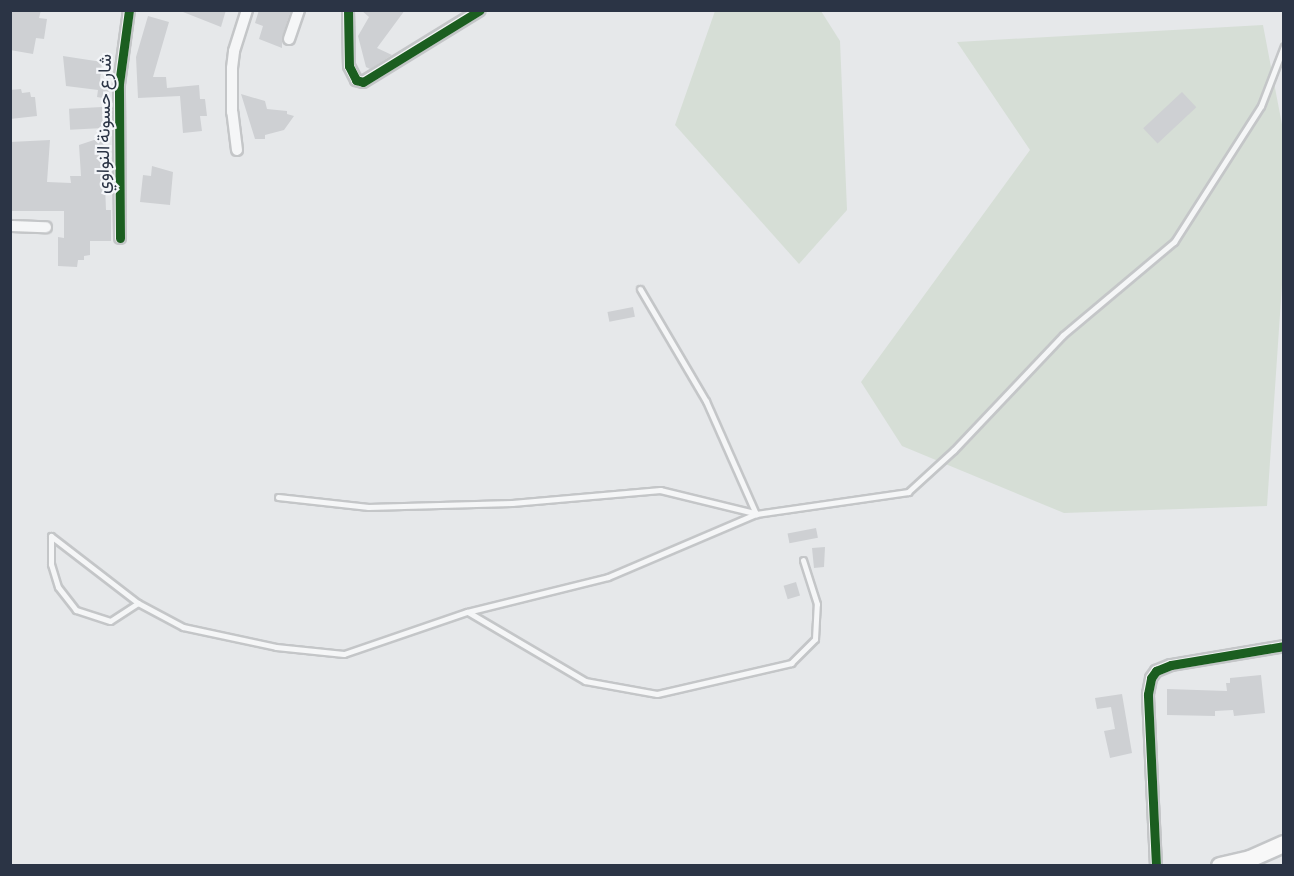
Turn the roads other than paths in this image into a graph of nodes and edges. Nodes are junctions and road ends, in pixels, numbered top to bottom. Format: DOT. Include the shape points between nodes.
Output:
graph roads {
  1 [pos="129,10"];
  2 [pos="248,10"];
  3 [pos="299,10"];
  4 [pos="348,10"];
  5 [pos="480,10"];
  6 [pos="289,39"];
  7 [pos="1284,46"];
  8 [pos="237,150"];
  9 [pos="10,226"];
  10 [pos="46,227"];
  11 [pos="120,238"];
  12 [pos="640,289"];
  13 [pos="278,497"];
  14 [pos="756,514"];
  15 [pos="803,560"];
  16 [pos="138,603"];
  17 [pos="468,612"];
  18 [pos="1284,646"];
  19 [pos="1284,844"];
  20 [pos="1156,866"];
  21 [pos="1220,866"];
  1 -- 11 [label="street, شارع حسونة النواوي" via="119,84"];
  2 -- 8 [label="street" via="232,68"];
  3 -- 6 [label="street"];
  4 -- 5 [label="street" via="350,66 359,82 375,77"];
  7 -- 14 [label="lane" via="1261,105 1174,242 1063,335 954,450 908,492"];
  9 -- 10 [label="street"];
  12 -- 14 [label="lane" via="706,401"];
  13 -- 14 [label="lane" via="368,507 512,503 660,490"];
  14 -- 17 [label="lane" via="608,577"];
  15 -- 17 [label="lane" via="817,604 815,639 791,663 657,694 585,681"];
  16 -- 16 [label="lane" via="77,556 51,536 51,564 58,587 76,610 110,621"];
  16 -- 17 [label="lane" via="183,627 276,647 344,654"];
  18 -- 20 [label="street" via="1171,665 1156,671 1151,678 1148,694"];
  19 -- 21 [label="street"];
}
